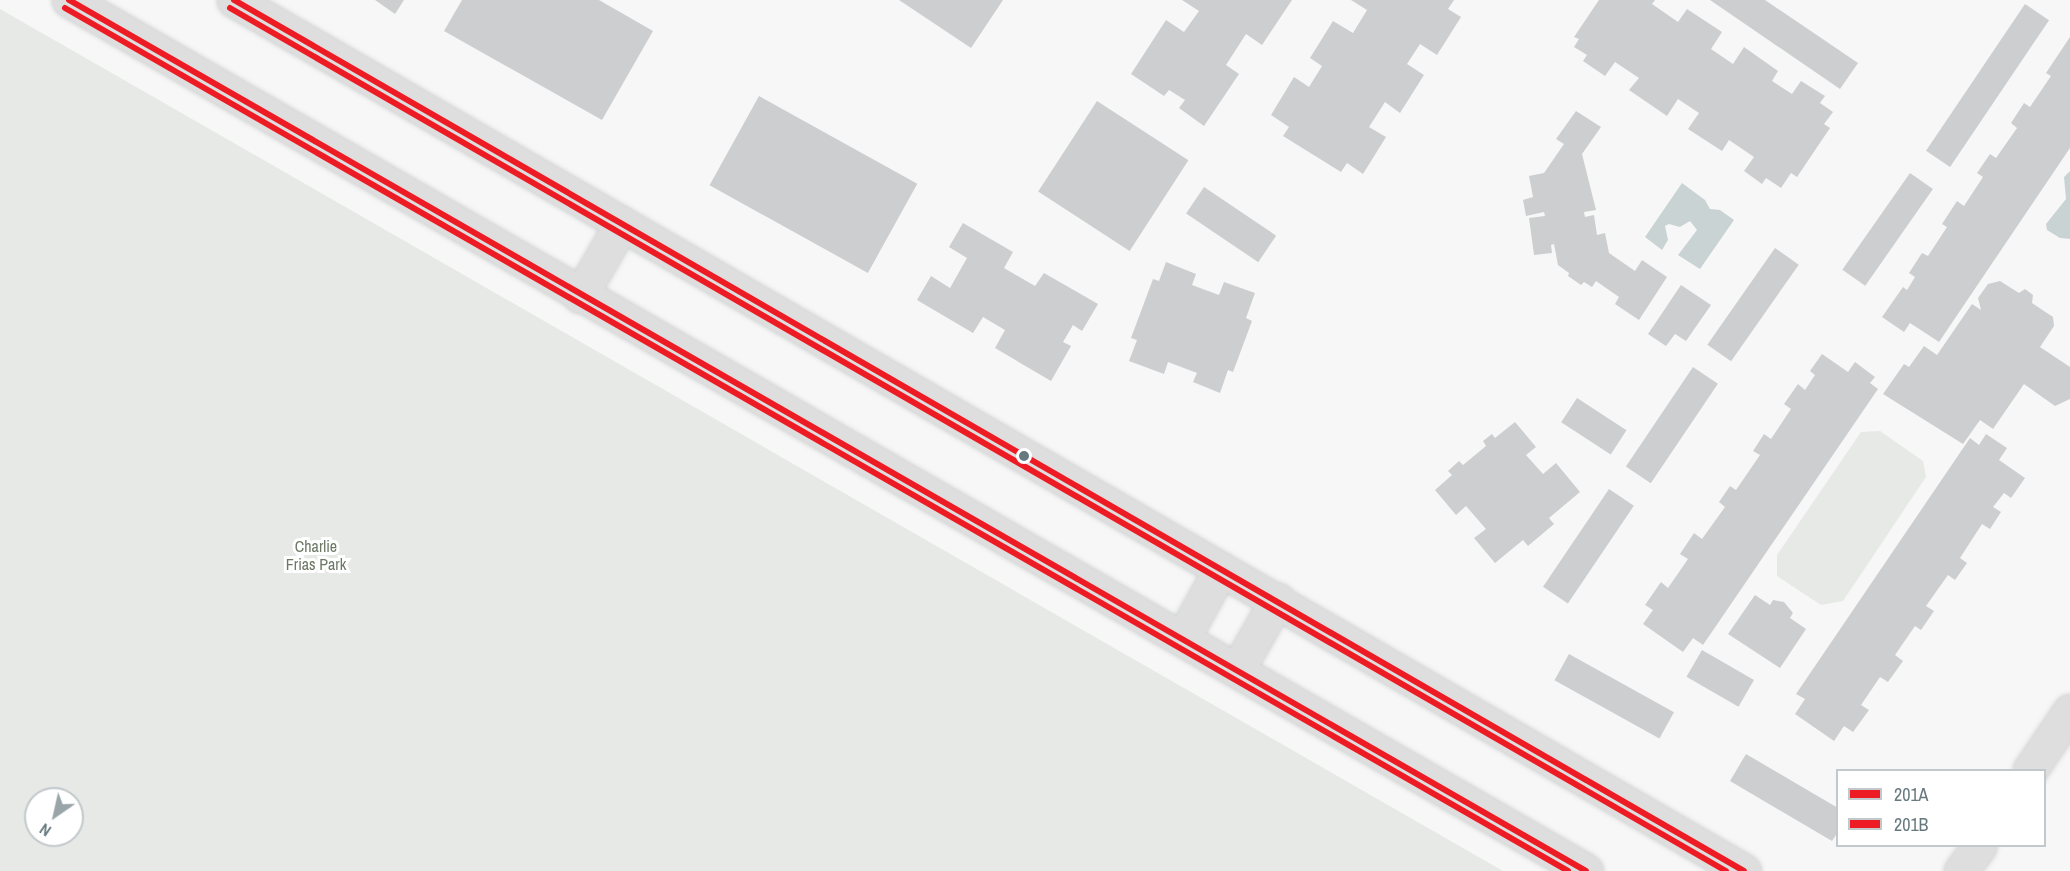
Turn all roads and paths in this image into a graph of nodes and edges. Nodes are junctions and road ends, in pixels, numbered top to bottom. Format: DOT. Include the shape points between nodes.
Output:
graph roads {
  1 [pos="234,0"];
  2 [pos="77,2"];
  3 [pos="622,223"];
  4 [pos="580,296"];
  5 [pos="1221,568"];
  6 [pos="1277,600"];
  7 [pos="1182,639"];
  8 [pos="1237,670"];
  9 [pos="2070,711"];
  10 [pos="2031,769"];
  11 [pos="1978,847"];
  12 [pos="1586,871"];
  13 [pos="1743,871"];
  14 [pos="1961,871"];
  1 -- 3 [label="main road"];
  2 -- 4 [label="main road"];
  3 -- 4 [label="main road"];
  3 -- 5 [label="main road"];
  4 -- 7 [label="main road"];
  5 -- 6 [label="main road"];
  5 -- 7 [label="main road"];
  6 -- 8 [label="main road"];
  6 -- 13 [label="main road"];
  7 -- 8 [label="main road"];
  8 -- 12 [label="main road"];
  9 -- 10 [label="main road"];
  11 -- 14 [label="main road"];
}
